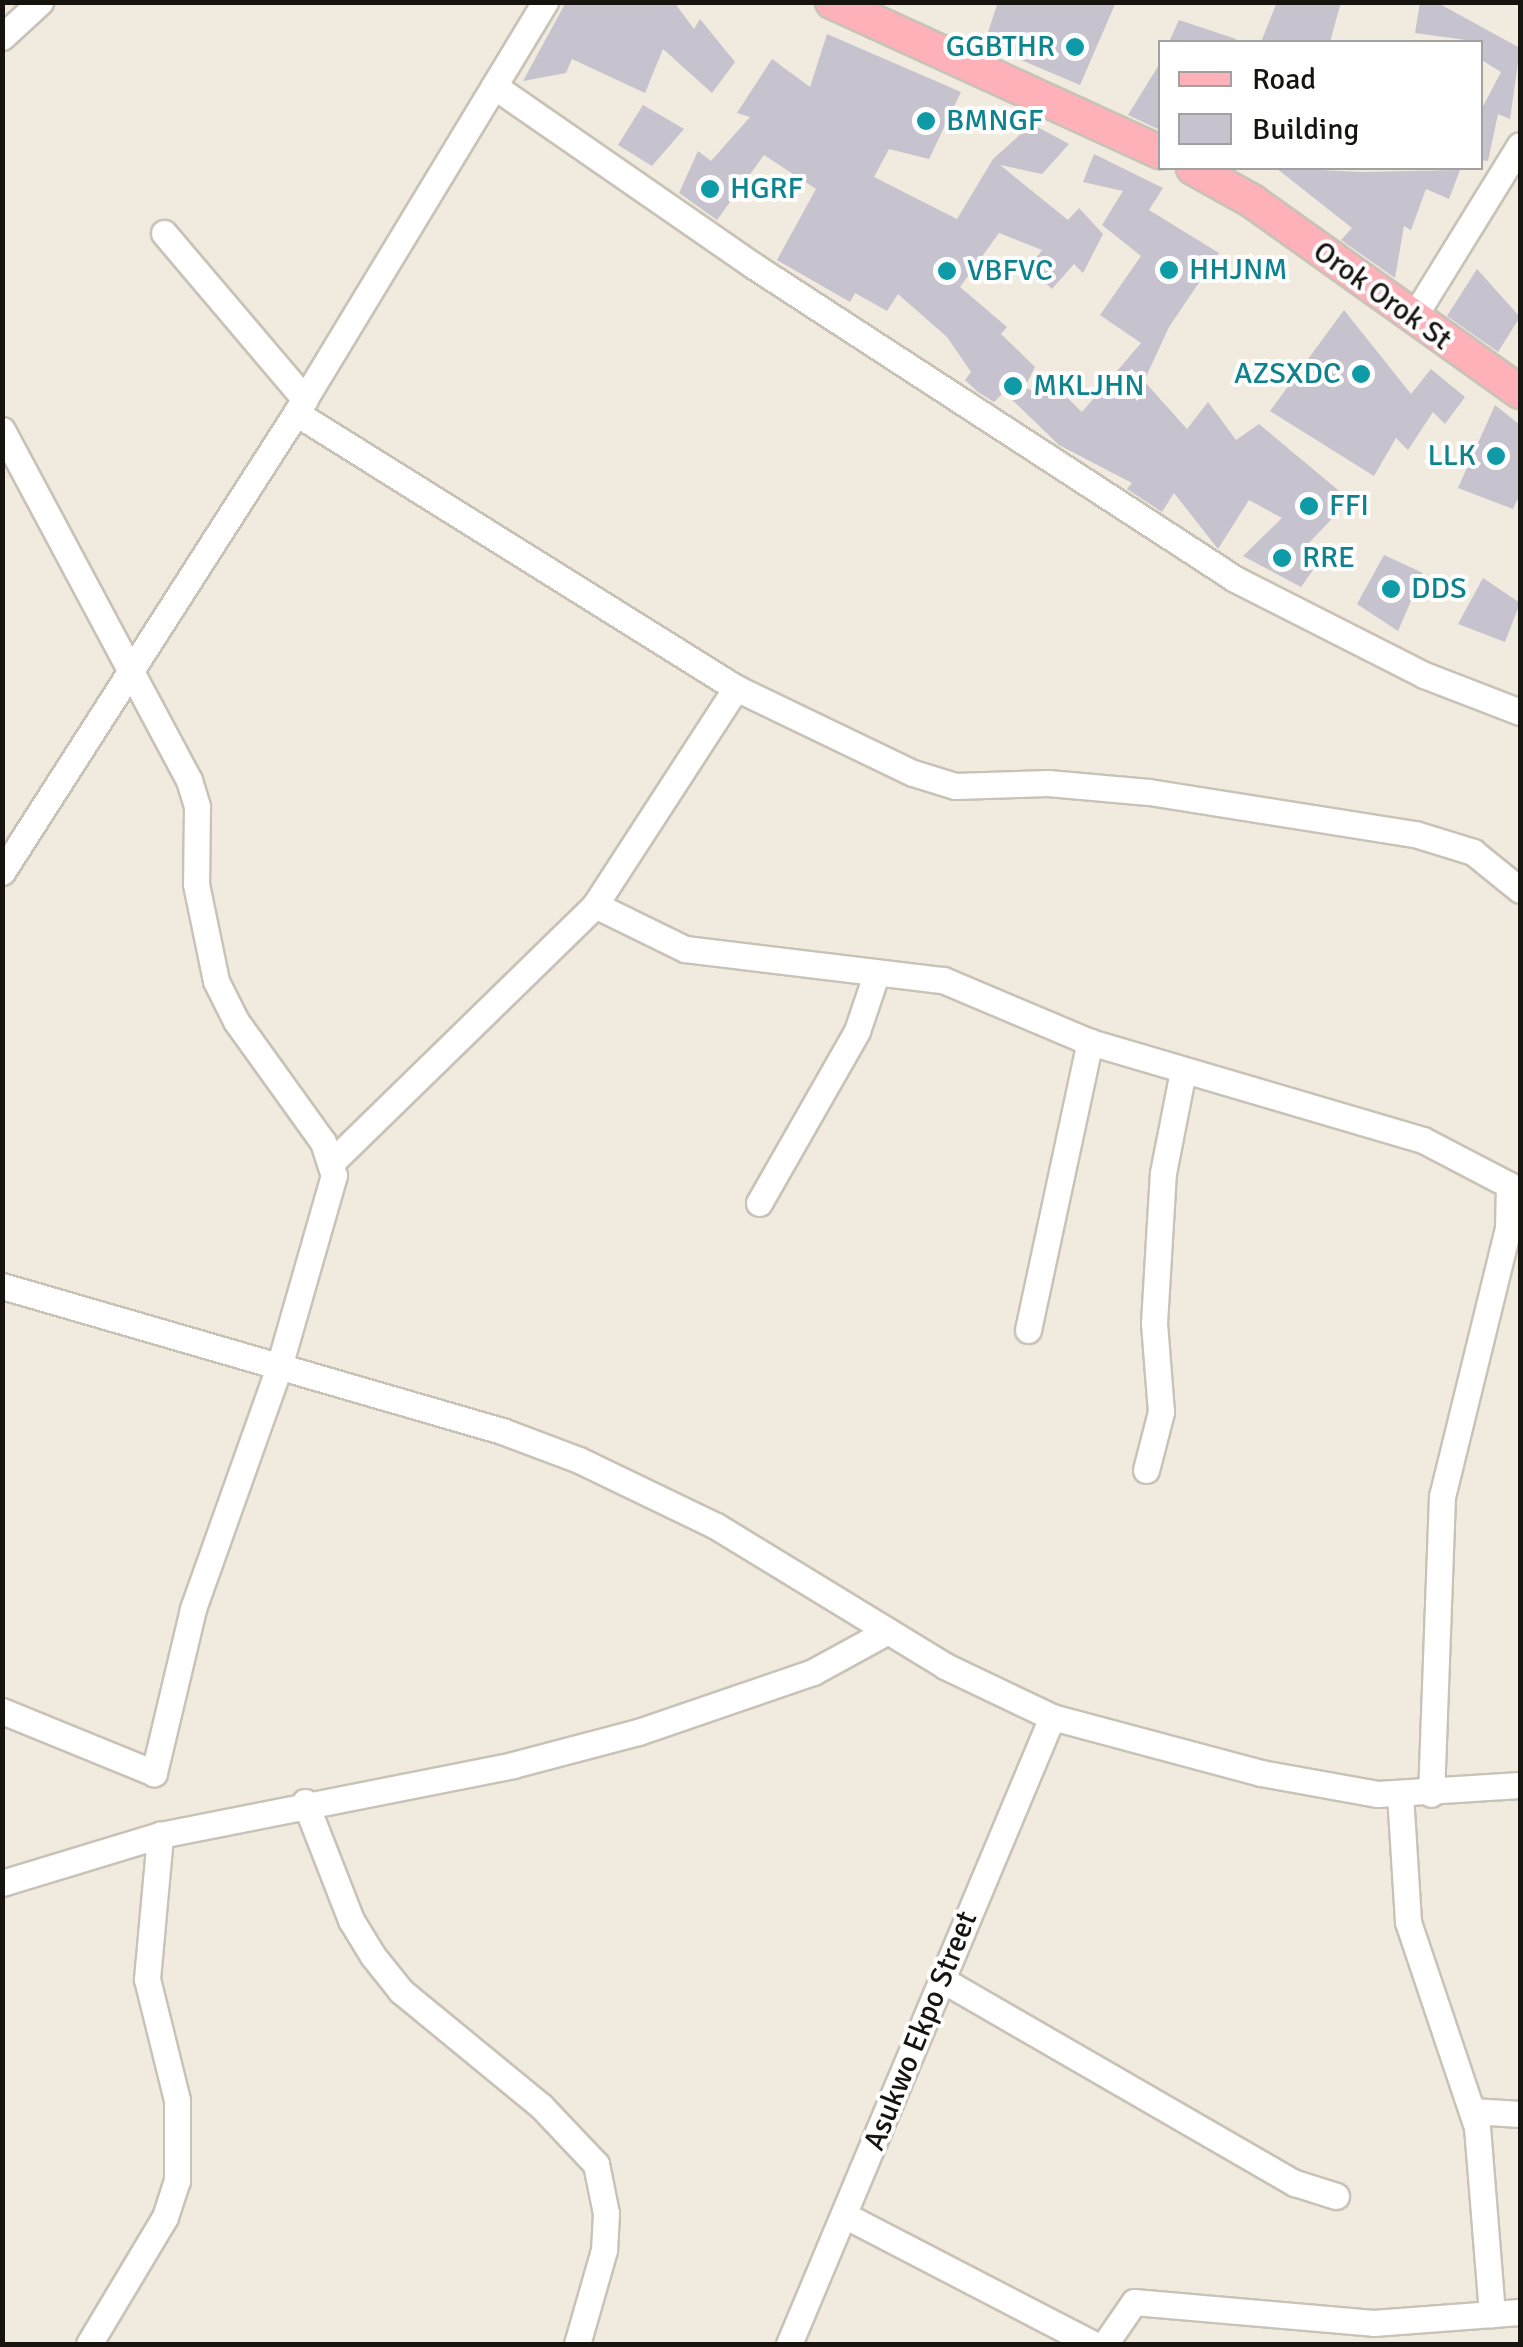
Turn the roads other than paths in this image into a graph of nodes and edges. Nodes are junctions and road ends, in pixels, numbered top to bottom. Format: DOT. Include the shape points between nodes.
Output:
graph roads {
  1 [pos="40,2"];
  2 [pos="832,2"];
  3 [pos="544,3"];
  4 [pos="2,37"];
  5 [pos="494,86"];
  6 [pos="1520,145"];
  7 [pos="1158,151"];
  8 [pos="1197,170"];
  9 [pos="164,233"];
  10 [pos="1412,318"];
  11 [pos="1520,392"];
  12 [pos="301,406"];
  13 [pos="2,430"];
  14 [pos="127,671"];
  15 [pos="736,688"];
  16 [pos="1520,712"];
  17 [pos="2,872"];
  18 [pos="1520,890"];
  19 [pos="595,905"];
  20 [pos="877,972"];
  21 [pos="1090,1042"];
  22 [pos="1182,1071"];
  23 [pos="332,1162"];
  24 [pos="758,1203"];
  25 [pos="2,1286"];
  26 [pos="1028,1330"];
  27 [pos="278,1370"];
  28 [pos="1146,1470"];
  29 [pos="888,1631"];
  30 [pos="2,1712"];
  31 [pos="1052,1717"];
  32 [pos="1520,1785"];
  33 [pos="1400,1794"];
  34 [pos="1430,1794"];
  35 [pos="306,1802"];
  36 [pos="160,1835"];
  37 [pos="2,1884"];
  38 [pos="941,1979"];
  39 [pos="1472,2111"];
  40 [pos="1520,2114"];
  41 [pos="1336,2196"];
  42 [pos="846,2216"];
  43 [pos="1520,2312"];
  44 [pos="1492,2314"];
  45 [pos="89,2344"];
  46 [pos="577,2344"];
  47 [pos="789,2344"];
  48 [pos="1093,2344"];
  49 [pos="1105,2344"];
  1 -- 4 [label="street"];
  2 -- 7 [label="main road"];
  3 -- 5 [label="street"];
  5 -- 12 [label="street"];
  5 -- 16 [label="street" via="754,266 1235,578 1424,675"];
  6 -- 10 [label="street"];
  8 -- 10 [label="main road, Orok Orok St" via="1252,201"];
  9 -- 12 [label="street"];
  10 -- 11 [label="main road, Orok Orok St"];
  12 -- 14 [label="street"];
  12 -- 15 [label="street"];
  13 -- 14 [label="street" via="42,496"];
  14 -- 17 [label="street"];
  14 -- 23 [label="street" via="193,794 196,884 216,981"];
  15 -- 18 [label="street" via="934,781 1000,789 1103,787 1415,834 1473,852"];
  15 -- 19 [label="street"];
  19 -- 20 [label="street" via="685,950"];
  19 -- 23 [label="street"];
  20 -- 21 [label="street" via="943,980"];
  20 -- 24 [label="street" via="857,1031"];
  21 -- 22 [label="street"];
  21 -- 26 [label="street"];
  22 -- 28 [label="street" via="1163,1173 1154,1323 1161,1412"];
  22 -- 34 [label="street" via="1423,1140 1509,1185 1508,1228 1442,1496"];
  23 -- 27 [label="street" via="331,1192"];
  25 -- 27 [label="street"];
  27 -- 29 [label="street" via="502,1431 578,1460 716,1526"];
  27 -- 30 [label="street" via="193,1609 154,1773"];
  29 -- 31 [label="street" via="995,1693"];
  29 -- 35 [label="street" via="814,1672 638,1732 513,1764"];
  31 -- 33 [label="street" via="1262,1773"];
  31 -- 38 [label="street, Asukwo Ekpo Street"];
  32 -- 34 [label="street"];
  33 -- 34 [label="street"];
  33 -- 39 [label="street" via="1408,1922"];
  35 -- 36 [label="street"];
  35 -- 46 [label="street" via="350,1920 401,1991 568,2131 596,2164 606,2213 604,2250"];
  36 -- 37 [label="street"];
  36 -- 45 [label="street" via="147,1979 177,2100 177,2180 165,2218"];
  38 -- 41 [label="street" via="1295,2183"];
  38 -- 42 [label="street, Asukwo Ekpo Street"];
  39 -- 40 [label="street"];
  39 -- 44 [label="street" via="1484,2168"];
  42 -- 47 [label="street, Asukwo Ekpo Street"];
  42 -- 48 [label="street"];
  43 -- 44 [label="street"];
  44 -- 49 [label="street" via="1373,2323 1134,2302"];
}
